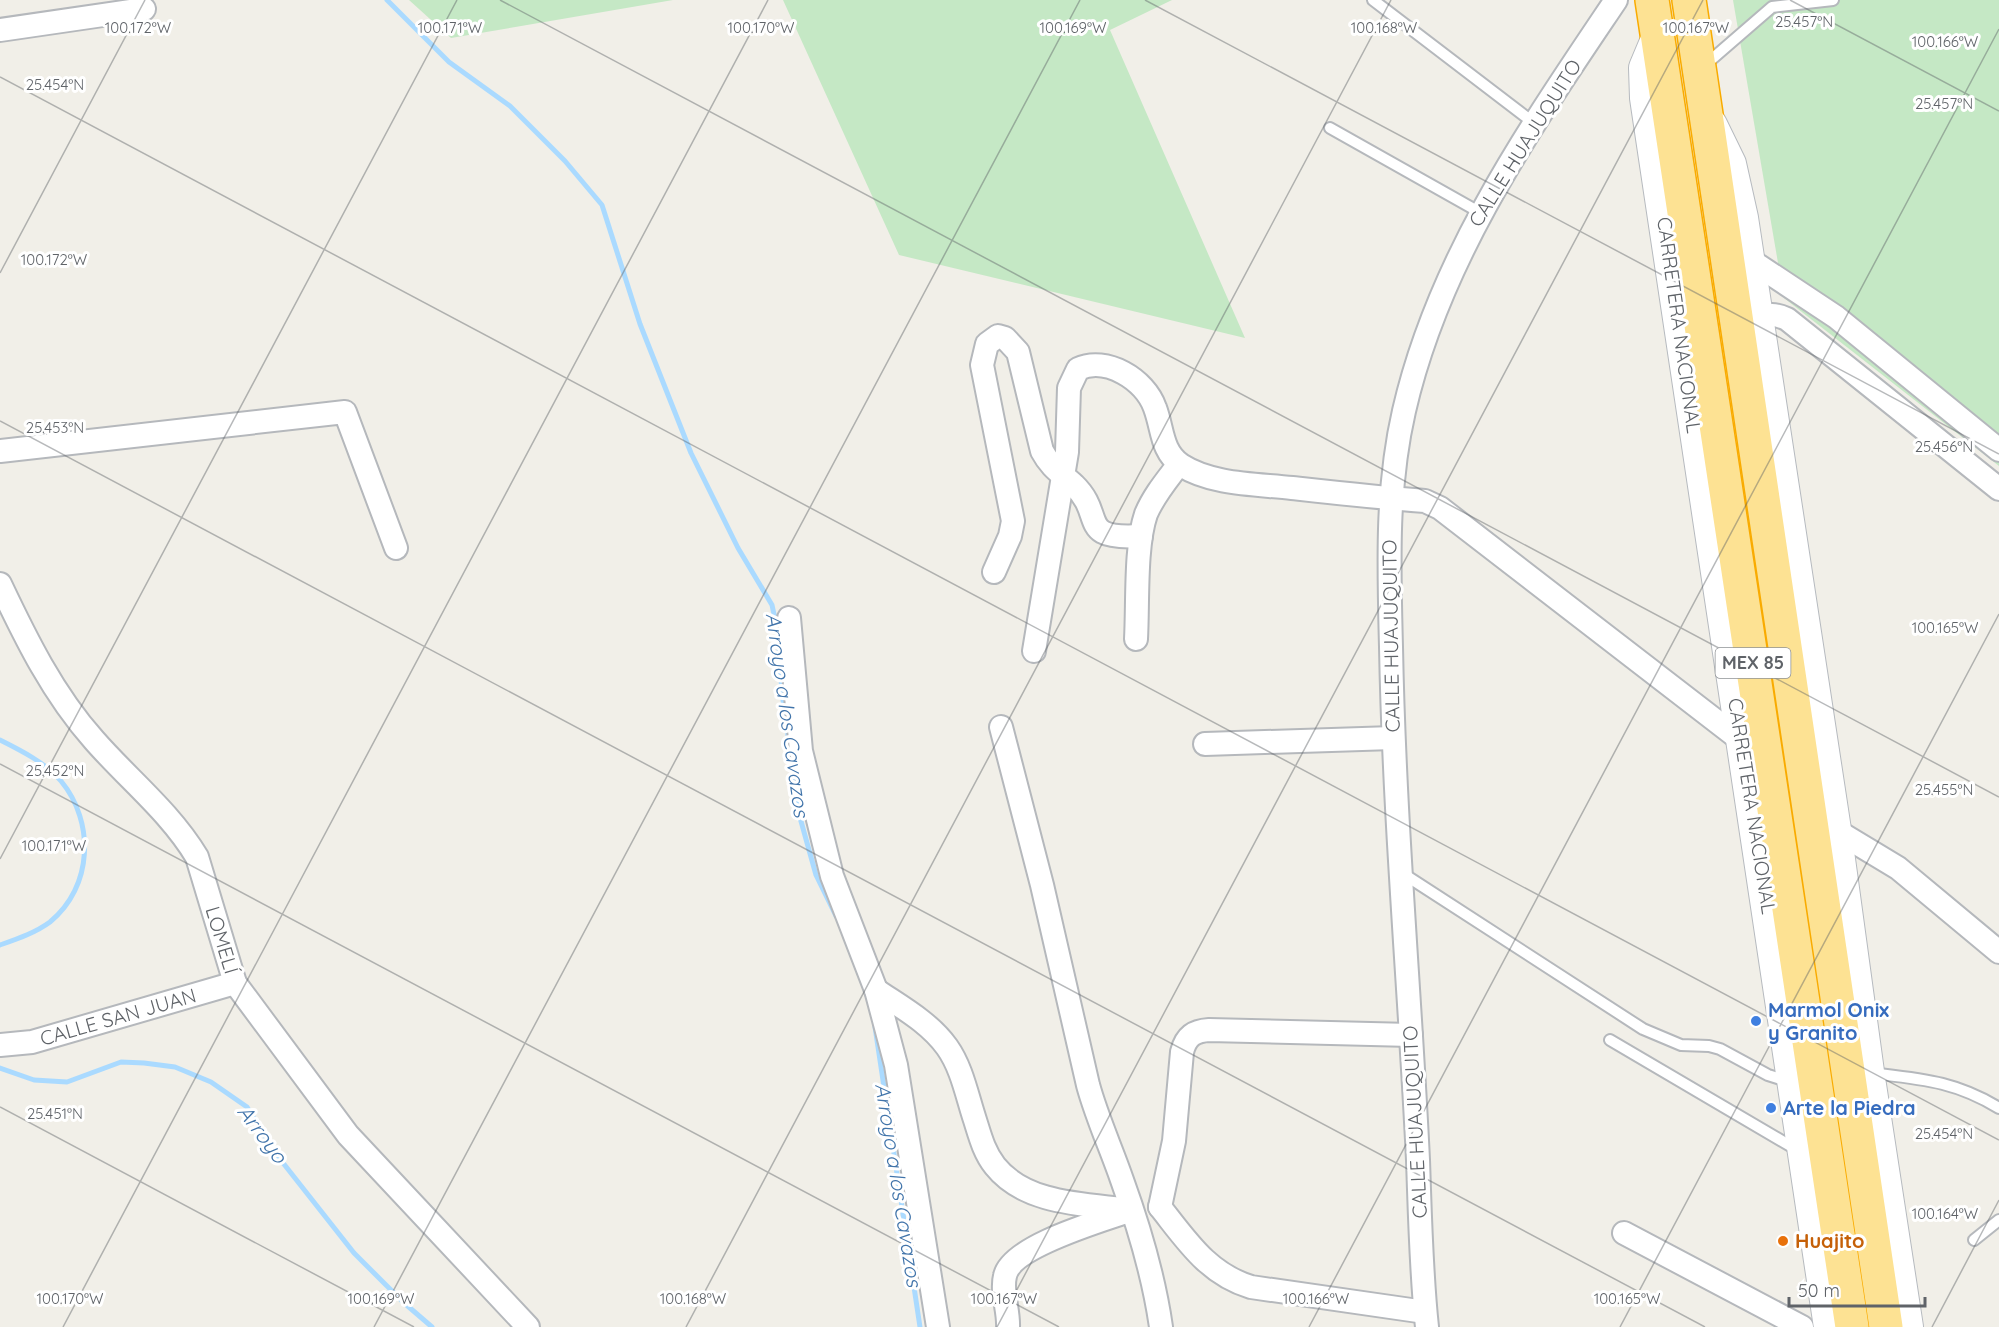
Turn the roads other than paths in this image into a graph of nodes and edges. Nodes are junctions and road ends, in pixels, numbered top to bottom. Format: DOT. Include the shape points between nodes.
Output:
graph roads {
  1 [pos="1373,0"];
  2 [pos="1616,0"];
  3 [pos="1652,0"];
  4 [pos="1689,0"];
  5 [pos="1833,0"];
  6 [pos="1787,3"];
  7 [pos="144,9"];
  8 [pos="0,30"];
  9 [pos="1658,37"];
  10 [pos="1698,71"];
  11 [pos="1705,113"];
  12 [pos="1534,123"];
  13 [pos="1330,128"];
  14 [pos="1481,213"];
  15 [pos="1747,258"];
  16 [pos="1757,324"];
  17 [pos="1999,450"];
  18 [pos="0,451"];
  19 [pos="1179,464"];
  20 [pos="1062,477"];
  21 [pos="1999,489"];
  22 [pos="1390,499"];
  23 [pos="1141,536"];
  24 [pos="396,548"];
  25 [pos="994,572"];
  26 [pos="0,584"];
  27 [pos="789,618"];
  28 [pos="1136,639"];
  29 [pos="1034,651"];
  30 [pos="1001,727"];
  31 [pos="1393,738"];
  32 [pos="1742,741"];
  33 [pos="1205,744"];
  34 [pos="1835,830"];
  35 [pos="1400,872"];
  36 [pos="1999,952"];
  37 [pos="235,983"];
  38 [pos="876,990"];
  39 [pos="1411,1035"];
  40 [pos="1610,1041"];
  41 [pos="0,1045"];
  42 [pos="1868,1072"];
  43 [pos="1794,1083"];
  44 [pos="1999,1108"];
  45 [pos="1804,1154"];
  46 [pos="1160,1207"];
  47 [pos="1131,1210"];
  48 [pos="1999,1220"];
  49 [pos="1624,1233"];
  50 [pos="1974,1240"];
  51 [pos="1426,1320"];
  52 [pos="528,1327"];
  53 [pos="938,1327"];
  54 [pos="1008,1327"];
  55 [pos="1161,1327"];
  56 [pos="1802,1327"];
  57 [pos="1830,1327"];
  58 [pos="1852,1327"];
  59 [pos="1886,1327"];
  60 [pos="1906,1327"];
  1 -- 12 [label="lane"];
  2 -- 12 [label="street, CALLE HUAJUQUITO"];
  3 -- 9 [label="highway, CARRETERA NACIONAL / MEX 85"];
  4 -- 10 [label="highway, MEX 85"];
  5 -- 6 [label="lane"];
  6 -- 10 [label="lane" via="1764,13"];
  7 -- 8 [label="street"];
  9 -- 32 [label="main road, CARRETERA NACIONAL / MEX 85" via="1645,68 1646,98"];
  9 -- 58 [label="highway, CARRETERA NACIONAL / MEX 85"];
  10 -- 11 [label="highway, MEX 85"];
  11 -- 15 [label="main road, MEX 85" via="1730,164"];
  11 -- 59 [label="highway, MEX 85"];
  12 -- 14 [label="street, CALLE HUAJUQUITO"];
  13 -- 14 [label="lane"];
  14 -- 22 [label="street, CALLE HUAJUQUITO" via="1422,351 1404,409"];
  15 -- 16 [label="main road, MEX 85"];
  15 -- 17 [label="street" via="1836,317"];
  16 -- 21 [label="street" via="1774,313 1787,319"];
  16 -- 34 [label="main road, MEX 85"];
  18 -- 24 [label="street" via="345,412"];
  19 -- 20 [label="street" via="1169,455 1148,394 1118,370 1086,365 1077,369 1069,388 1070,425"];
  19 -- 22 [label="street" via="1231,481"];
  19 -- 23 [label="street" via="1155,495"];
  20 -- 23 [label="street" via="1074,486 1103,533 1114,538"];
  20 -- 25 [label="street" via="1042,451 1018,352 1005,338 992,339 982,365 1013,521"];
  20 -- 29 [label="street"];
  22 -- 31 [label="street, CALLE HUAJUQUITO"];
  22 -- 32 [label="street" via="1425,501 1440,508"];
  23 -- 28 [label="street"];
  26 -- 37 [label="street, LOMELÍ" via="62,700 178,830 196,856"];
  27 -- 38 [label="street" via="801,751 814,810 832,876"];
  30 -- 47 [label="street" via="1088,1085"];
  31 -- 33 [label="street"];
  31 -- 35 [label="street, CALLE HUAJUQUITO"];
  32 -- 43 [label="main road, CARRETERA NACIONAL / MEX 85"];
  34 -- 36 [label="street" via="1899,868"];
  34 -- 42 [label="main road, MEX 85"];
  35 -- 39 [label="street, CALLE HUAJUQUITO"];
  35 -- 43 [label="lane" via="1643,1029 1681,1045 1709,1046 1768,1075"];
  37 -- 41 [label="street, CALLE SAN JUAN" via="32,1042"];
  37 -- 52 [label="street, LOMELÍ" via="348,1135"];
  38 -- 47 [label="street" via="930,1029 947,1047 958,1068 984,1147 1008,1179 1048,1198"];
  38 -- 53 [label="street" via="896,1065"];
  39 -- 46 [label="street" via="1209,1030 1193,1033 1182,1052 1174,1141"];
  39 -- 51 [label="street, CALLE HUAJUQUITO"];
  40 -- 45 [label="lane"];
  42 -- 44 [label="lane" via="1944,1083 1972,1092"];
  42 -- 60 [label="main road, MEX 85"];
  43 -- 45 [label="main road, CARRETERA NACIONAL / MEX 85"];
  45 -- 57 [label="main road, CARRETERA NACIONAL / MEX 85"];
  46 -- 47 [label="street"];
  46 -- 51 [label="street" via="1211,1268 1236,1282"];
  47 -- 54 [label="street" via="1044,1243 1014,1260 1005,1276"];
  47 -- 55 [label="street"];
  48 -- 50 [label="lane"];
  49 -- 56 [label="street"];
}
